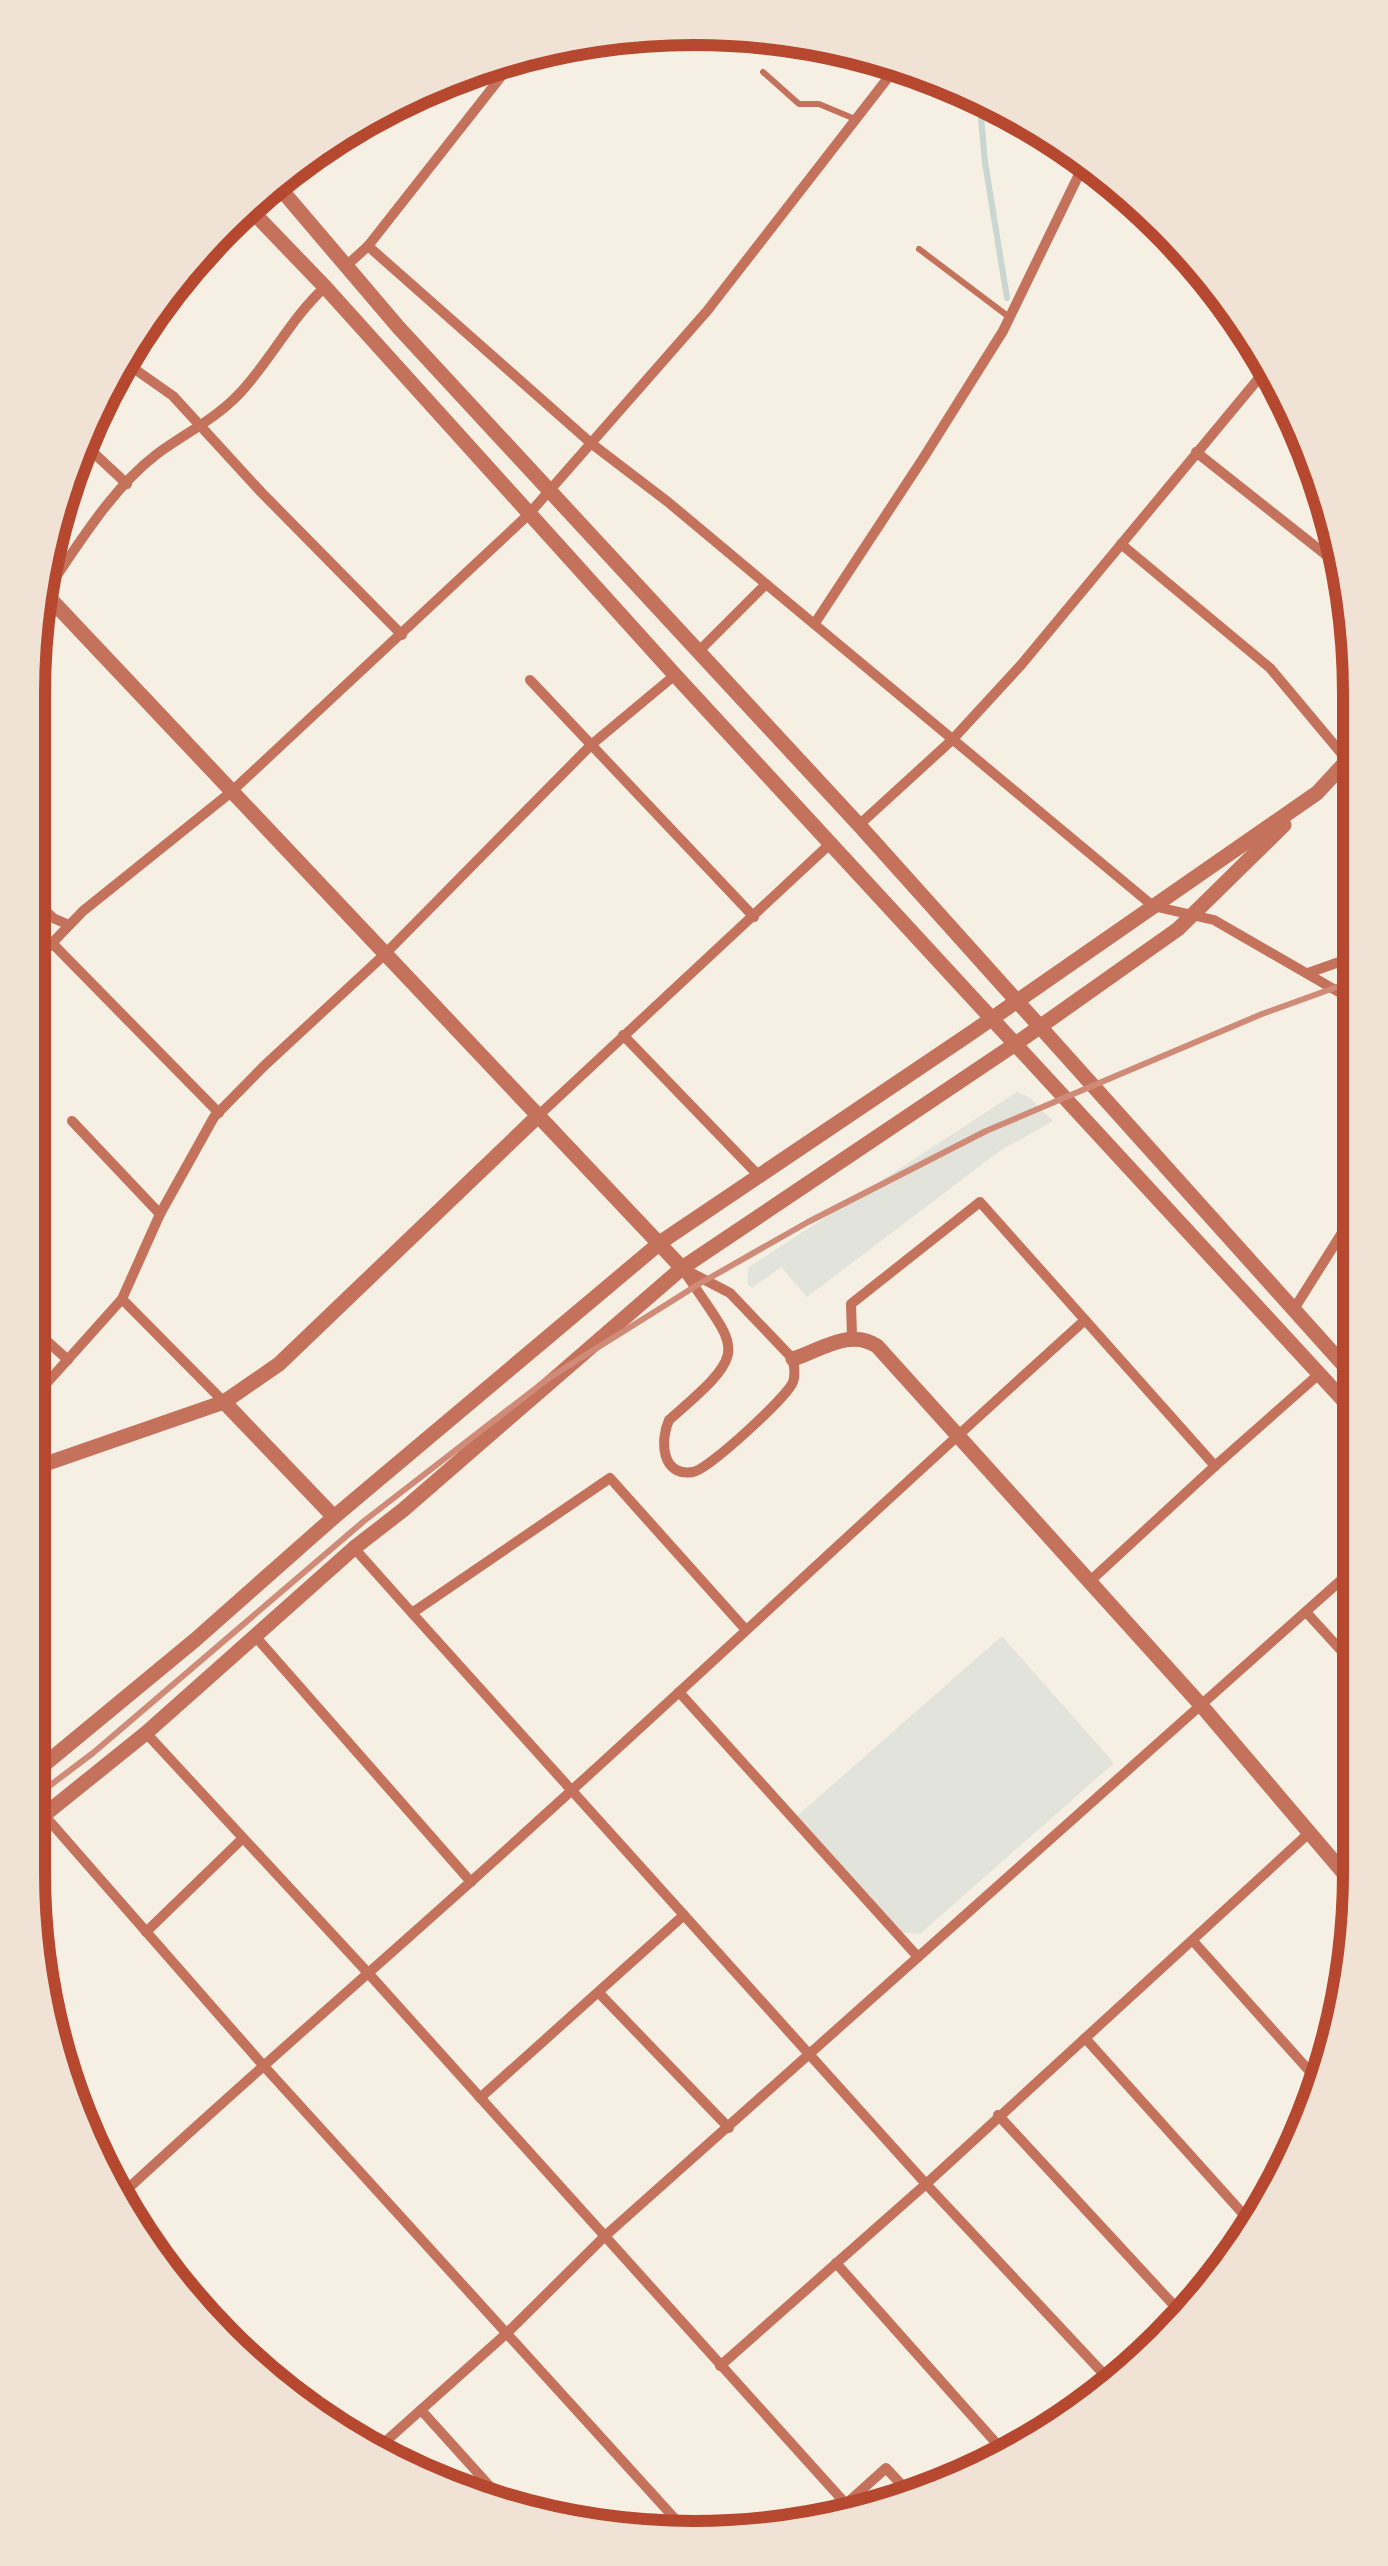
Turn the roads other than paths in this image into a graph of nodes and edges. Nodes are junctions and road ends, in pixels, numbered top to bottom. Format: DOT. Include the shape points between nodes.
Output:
graph roads {
  1 [pos="763,72"];
  2 [pos="503,74"];
  3 [pos="889,75"];
  4 [pos="855,119"];
  5 [pos="1081,173"];
  6 [pos="283,192"];
  7 [pos="256,215"];
  8 [pos="368,246"];
  9 [pos="919,249"];
  10 [pos="346,267"];
  11 [pos="325,287"];
  12 [pos="1009,317"];
  13 [pos="133,367"];
  14 [pos="1260,377"];
  15 [pos="200,428"];
  16 [pos="592,444"];
  17 [pos="92,452"];
  18 [pos="1196,452"];
  19 [pos="127,484"];
  20 [pos="550,491"];
  21 [pos="528,514"];
  22 [pos="1120,544"];
  23 [pos="1329,557"];
  24 [pos="56,574"];
  25 [pos="766,584"];
  26 [pos="51,607"];
  27 [pos="814,623"];
  28 [pos="402,634"];
  29 [pos="698,652"];
  30 [pos="675,676"];
  31 [pos="530,680"];
  32 [pos="952,740"];
  33 [pos="591,745"];
  34 [pos="1343,758"];
  35 [pos="1343,765"];
  36 [pos="230,793"];
  37 [pos="1318,793"];
  38 [pos="860,824"];
  39 [pos="832,842"];
  40 [pos="1153,906"];
  41 [pos="45,911"];
  42 [pos="1192,915"];
  43 [pos="754,917"];
  44 [pos="69,925"];
  45 [pos="52,943"];
  46 [pos="45,950"];
  47 [pos="384,955"];
  48 [pos="1343,961"];
  49 [pos="1308,973"];
  50 [pos="1343,994"];
  51 [pos="1018,999"];
  52 [pos="990,1019"];
  53 [pos="1042,1026"];
  54 [pos="623,1034"];
  55 [pos="1014,1045"];
  56 [pos="219,1112"];
  57 [pos="539,1115"];
  58 [pos="72,1121"];
  59 [pos="759,1176"];
  60 [pos="160,1214"];
  61 [pos="1343,1232"];
  62 [pos="661,1242"];
  63 [pos="682,1268"];
  64 [pos="122,1299"];
  65 [pos="1294,1309"];
  66 [pos="1085,1320"];
  67 [pos="852,1336"];
  68 [pos="45,1339"];
  69 [pos="792,1359"];
  70 [pos="68,1360"];
  71 [pos="1343,1364"];
  72 [pos="1318,1374"];
  73 [pos="45,1385"];
  74 [pos="1343,1400"];
  75 [pos="224,1402"];
  76 [pos="956,1436"];
  77 [pos="45,1464"];
  78 [pos="1215,1466"];
  79 [pos="334,1517"];
  80 [pos="354,1548"];
  81 [pos="1343,1578"];
  82 [pos="1089,1582"];
  83 [pos="1306,1612"];
  84 [pos="412,1613"];
  85 [pos="746,1630"];
  86 [pos="255,1636"];
  87 [pos="1343,1653"];
  88 [pos="678,1692"];
  89 [pos="1200,1704"];
  90 [pos="146,1733"];
  91 [pos="45,1764"];
  92 [pos="570,1789"];
  93 [pos="45,1816"];
  94 [pos="1309,1833"];
  95 [pos="242,1840"];
  96 [pos="1343,1872"];
  97 [pos="471,1882"];
  98 [pos="684,1915"];
  99 [pos="146,1932"];
  100 [pos="1193,1942"];
  101 [pos="918,1958"];
  102 [pos="369,1974"];
  103 [pos="598,1993"];
  104 [pos="1085,2038"];
  105 [pos="811,2055"];
  106 [pos="262,2064"];
  107 [pos="1312,2072"];
  108 [pos="480,2098"];
  109 [pos="998,2114"];
  110 [pos="729,2128"];
  111 [pos="926,2184"];
  112 [pos="128,2189"];
  113 [pos="1245,2216"];
  114 [pos="605,2236"];
  115 [pos="836,2264"];
  116 [pos="1176,2307"];
  117 [pos="507,2333"];
  118 [pos="720,2366"];
  119 [pos="1104,2375"];
  120 [pos="421,2410"];
  121 [pos="385,2442"];
  122 [pos="998,2445"];
  123 [pos="903,2487"];
  124 [pos="492,2489"];
  125 [pos="848,2502"];
  126 [pos="845,2503"];
  127 [pos="677,2521"];
  1 -- 4 [label="lane" via="799,104 820,104"];
  2 -- 8 [label="street"];
  3 -- 4 [label="street"];
  4 -- 16 [label="street" via="707,311"];
  5 -- 12 [label="street"];
  6 -- 10 [label="street"];
  7 -- 11 [label="street"];
  8 -- 10 [label="street"];
  8 -- 16 [label="street"];
  9 -- 12 [label="lane"];
  10 -- 20 [label="street"];
  11 -- 15 [label="street" via="238,396"];
  11 -- 21 [label="street"];
  12 -- 27 [label="street"];
  13 -- 15 [label="street" via="158,382"];
  14 -- 18 [label="street"];
  15 -- 19 [label="street" via="157,454"];
  15 -- 28 [label="street"];
  16 -- 20 [label="street"];
  16 -- 25 [label="street"];
  17 -- 19 [label="street"];
  18 -- 22 [label="street"];
  18 -- 23 [label="street"];
  19 -- 24 [label="street"];
  20 -- 21 [label="street"];
  20 -- 29 [label="street"];
  21 -- 28 [label="street"];
  21 -- 30 [label="street"];
  22 -- 32 [label="street"];
  22 -- 34 [label="street" via="1270,668"];
  25 -- 27 [label="street"];
  25 -- 29 [label="street"];
  26 -- 36 [label="street"];
  27 -- 32 [label="street"];
  28 -- 36 [label="street"];
  29 -- 38 [label="street"];
  30 -- 33 [label="street"];
  30 -- 39 [label="street"];
  31 -- 33 [label="street"];
  32 -- 38 [label="street"];
  32 -- 40 [label="street"];
  33 -- 43 [label="street"];
  33 -- 47 [label="street"];
  35 -- 37 [label="street"];
  36 -- 44 [label="street"];
  36 -- 47 [label="street"];
  37 -- 40 [label="street"];
  37 -- 42 [label="street"];
  38 -- 51 [label="street"];
  39 -- 43 [label="street"];
  39 -- 52 [label="street"];
  40 -- 42 [label="street"];
  40 -- 51 [label="street"];
  41 -- 44 [label="street"];
  42 -- 49 [label="street" via="1214,920"];
  42 -- 53 [label="street"];
  43 -- 54 [label="street"];
  44 -- 45 [label="street"];
  45 -- 46 [label="street"];
  45 -- 56 [label="street"];
  47 -- 56 [label="street"];
  47 -- 57 [label="street"];
  48 -- 49 [label="street"];
  49 -- 50 [label="street"];
  51 -- 52 [label="street"];
  51 -- 53 [label="street"];
  52 -- 55 [label="street"];
  52 -- 59 [label="street"];
  53 -- 55 [label="street"];
  53 -- 65 [label="street"];
  54 -- 57 [label="street"];
  54 -- 59 [label="street"];
  55 -- 63 [label="street"];
  55 -- 72 [label="street"];
  56 -- 60 [label="street"];
  57 -- 62 [label="street"];
  57 -- 75 [label="street" via="279,1364"];
  58 -- 60 [label="street"];
  59 -- 62 [label="street"];
  60 -- 64 [label="street"];
  61 -- 65 [label="street"];
  62 -- 63 [label="street"];
  62 -- 79 [label="street"];
  63 -- 69 [label="street" via="730,1293"];
  63 -- 69 [label="street" via="730,1348 722,1371 669,1420 662,1443 674,1468 688,1473 706,1466 775,1404 792,1386"];
  63 -- 80 [label="street"];
  64 -- 70 [label="street"];
  64 -- 75 [label="street"];
  65 -- 71 [label="street"];
  66 -- 67 [label="street" via="980,1202 851,1304"];
  66 -- 76 [label="street"];
  66 -- 78 [label="street"];
  67 -- 69 [label="street"];
  67 -- 76 [label="street" via="877,1346"];
  68 -- 70 [label="street"];
  70 -- 73 [label="street"];
  72 -- 74 [label="street"];
  72 -- 78 [label="street"];
  75 -- 77 [label="street"];
  75 -- 79 [label="street"];
  76 -- 82 [label="street"];
  76 -- 85 [label="street"];
  78 -- 82 [label="street"];
  79 -- 91 [label="street"];
  80 -- 84 [label="street"];
  80 -- 86 [label="street"];
  81 -- 83 [label="street"];
  82 -- 89 [label="street"];
  83 -- 87 [label="street"];
  83 -- 89 [label="street"];
  84 -- 85 [label="street" via="610,1478"];
  84 -- 92 [label="street"];
  85 -- 88 [label="street"];
  86 -- 90 [label="street"];
  86 -- 97 [label="street"];
  88 -- 92 [label="street"];
  88 -- 101 [label="street"];
  89 -- 94 [label="street"];
  89 -- 101 [label="street"];
  90 -- 93 [label="street"];
  90 -- 95 [label="street"];
  92 -- 97 [label="street"];
  92 -- 98 [label="street"];
  93 -- 99 [label="street"];
  94 -- 96 [label="street"];
  94 -- 100 [label="street"];
  95 -- 99 [label="street"];
  95 -- 102 [label="street"];
  97 -- 102 [label="street"];
  98 -- 103 [label="street"];
  98 -- 105 [label="street"];
  99 -- 106 [label="street"];
  100 -- 104 [label="street"];
  100 -- 107 [label="street"];
  101 -- 105 [label="street"];
  102 -- 106 [label="street"];
  102 -- 108 [label="street"];
  103 -- 108 [label="street"];
  103 -- 110 [label="street"];
  104 -- 109 [label="street"];
  104 -- 113 [label="street"];
  105 -- 110 [label="street"];
  105 -- 111 [label="street"];
  106 -- 112 [label="street"];
  106 -- 117 [label="street"];
  108 -- 114 [label="street"];
  109 -- 111 [label="street"];
  109 -- 116 [label="street"];
  110 -- 114 [label="street"];
  111 -- 115 [label="street"];
  111 -- 119 [label="street"];
  114 -- 117 [label="street"];
  114 -- 118 [label="street"];
  115 -- 118 [label="street"];
  115 -- 122 [label="street"];
  117 -- 120 [label="street"];
  117 -- 127 [label="street"];
  118 -- 126 [label="street"];
  120 -- 121 [label="street"];
  120 -- 124 [label="street"];
  123 -- 125 [label="street" via="886,2468"];
}
